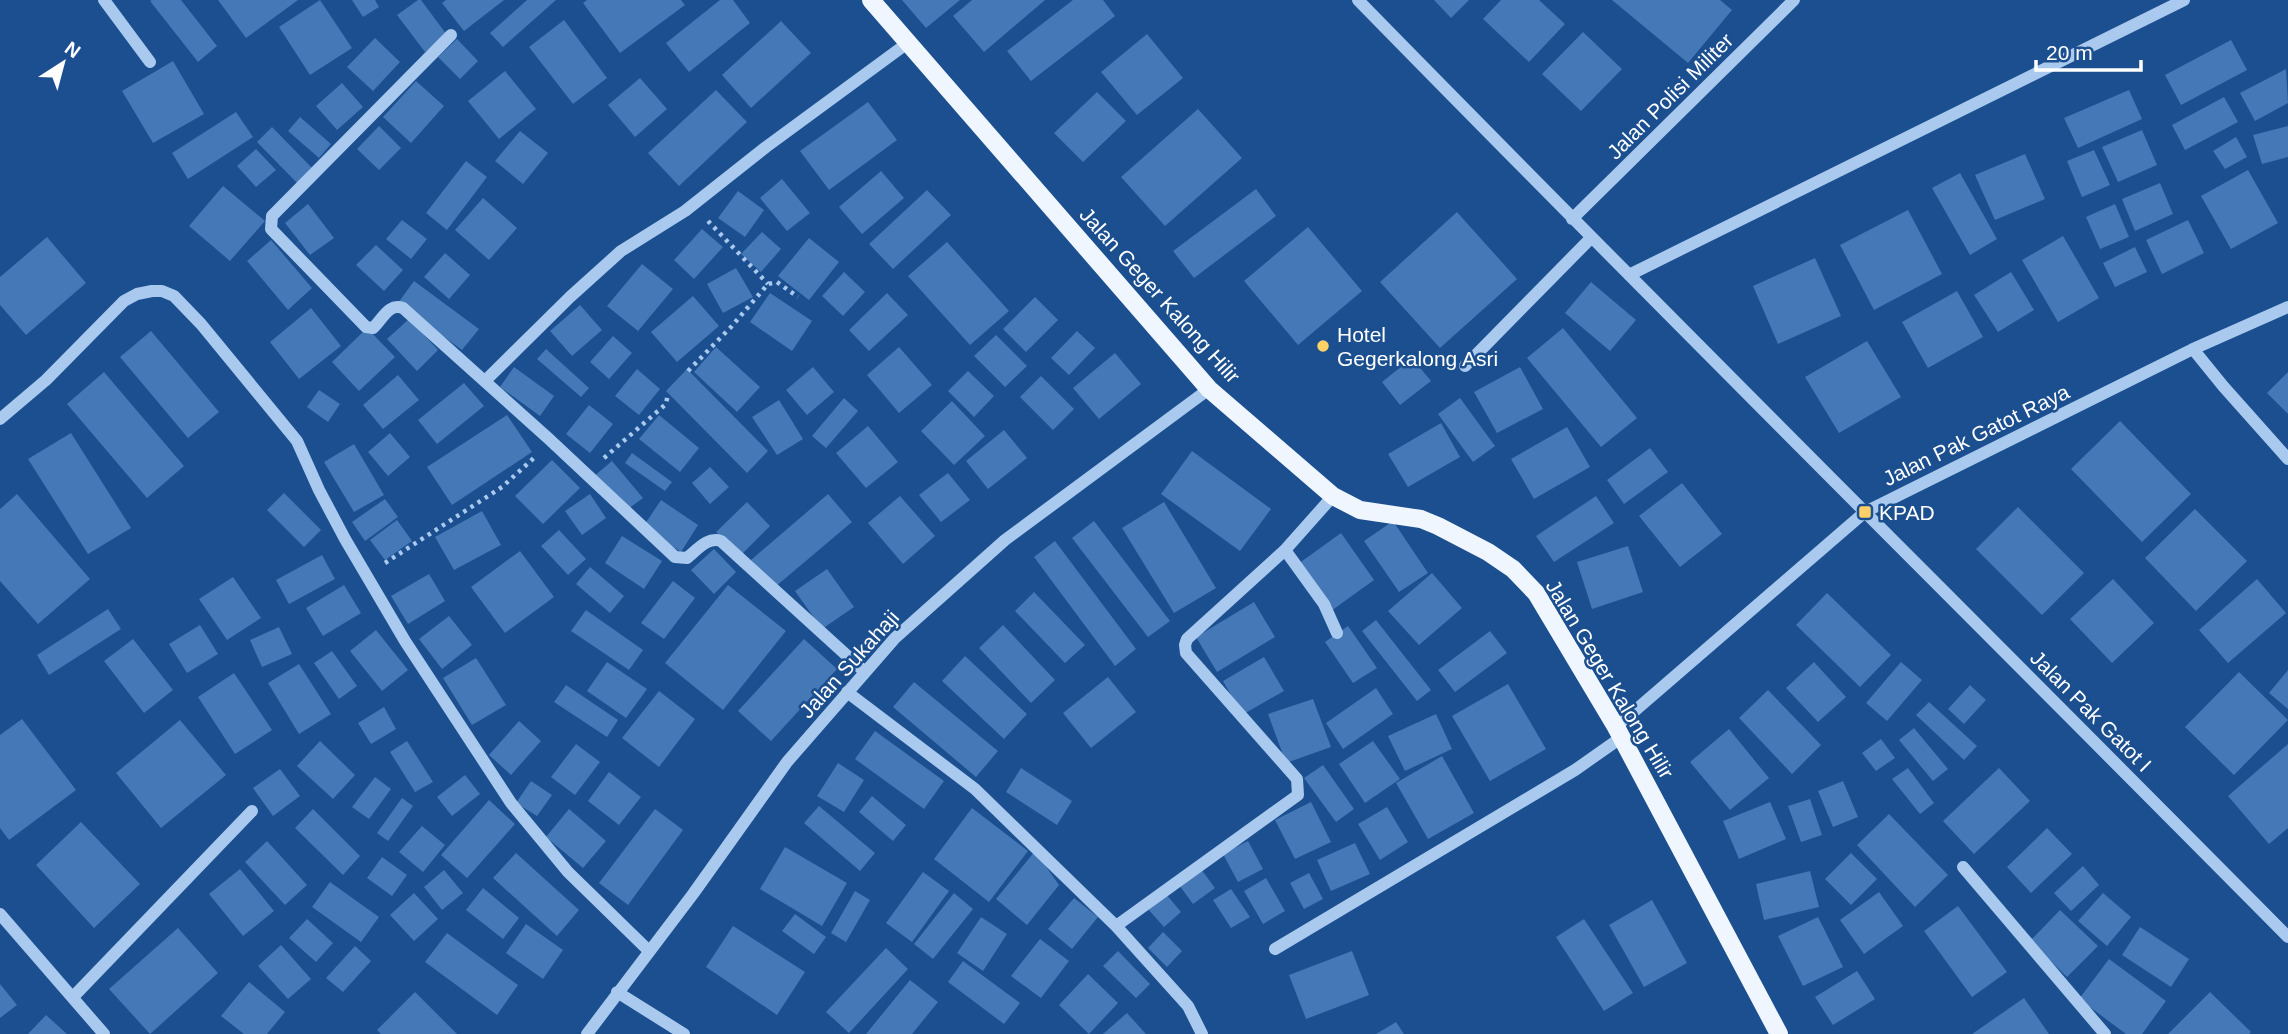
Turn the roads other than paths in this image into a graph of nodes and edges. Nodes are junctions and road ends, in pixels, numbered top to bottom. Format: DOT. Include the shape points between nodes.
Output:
graph roads {
  1 [pos="104,0"];
  2 [pos="871,0"];
  3 [pos="1358,0"];
  4 [pos="1794,0"];
  5 [pos="2184,0"];
  6 [pos="451,35"];
  7 [pos="908,42"];
  8 [pos="150,62"];
  9 [pos="1573,219"];
  10 [pos="1591,238"];
  11 [pos="1629,275"];
  12 [pos="2288,307"];
  13 [pos="2193,349"];
  14 [pos="1465,366"];
  15 [pos="488,378"];
  16 [pos="1209,389"];
  17 [pos="0,419"];
  18 [pos="2288,459"];
  19 [pos="1333,496"];
  20 [pos="1865,512"];
  21 [pos="1285,550"];
  22 [pos="1337,633"];
  23 [pos="865,672"];
  24 [pos="847,692"];
  25 [pos="1619,732"];
  26 [pos="252,811"];
  27 [pos="1963,867"];
  28 [pos="0,914"];
  29 [pos="1116,926"];
  30 [pos="2288,937"];
  31 [pos="1275,949"];
  32 [pos="649,951"];
  33 [pos="617,992"];
  34 [pos="73,997"];
  35 [pos="104,1034"];
  36 [pos="587,1034"];
  37 [pos="684,1034"];
  38 [pos="1202,1034"];
  39 [pos="1779,1034"];
  40 [pos="2105,1034"];
  1 -- 8 [label="street"];
  2 -- 7 [label="main road, Jalan Geger Kalong Hilir"];
  3 -- 9 [label="street, Jalan Pak Gatot I"];
  4 -- 9 [label="street, Jalan Polisi Militer"];
  5 -- 11 [label="street"];
  6 -- 23 [label="street" via="272,216 271,229 366,327 373,328 391,307 404,307 674,557 687,558 709,541 721,541"];
  7 -- 15 [label="street" via="692,205 621,251"];
  7 -- 16 [label="main road, Jalan Geger Kalong Hilir"];
  9 -- 10 [label="street, Jalan Pak Gatot I"];
  10 -- 11 [label="street, Jalan Pak Gatot I"];
  10 -- 14 [label="street"];
  11 -- 20 [label="street, Jalan Pak Gatot I"];
  12 -- 13 [label="street, Jalan Pak Gatot Raya"];
  13 -- 18 [label="street"];
  13 -- 20 [label="street, Jalan Pak Gatot Raya"];
  16 -- 19 [label="main road, Jalan Geger Kalong Hilir"];
  16 -- 23 [label="street, Jalan Sukahaji" via="1005,540 895,638"];
  17 -- 32 [label="street" via="124,301 138,293 162,291 174,296 297,441 319,490 405,641 511,803 568,872"];
  19 -- 21 [label="street"];
  19 -- 25 [label="main road, Jalan Geger Kalong Hilir" via="1360,510 1430,522 1513,569 1536,593"];
  20 -- 25 [label="street, Jalan Pak Gatot Raya"];
  20 -- 30 [label="street, Jalan Pak Gatot I"];
  21 -- 22 [label="street" via="1324,604"];
  21 -- 29 [label="street" via="1187,639 1184,649 1297,779 1298,795"];
  23 -- 24 [label="street, Jalan Sukahaji"];
  24 -- 29 [label="street" via="975,789"];
  24 -- 32 [label="street, Jalan Sukahaji" via="787,762"];
  25 -- 31 [label="street, Jalan Pak Gatot Raya" via="1575,770"];
  25 -- 39 [label="main road, Jalan Geger Kalong Hilir"];
  26 -- 34 [label="street"];
  27 -- 40 [label="street"];
  28 -- 34 [label="street"];
  29 -- 38 [label="street" via="1188,1006"];
  32 -- 33 [label="street, Jalan Sukahaji"];
  33 -- 36 [label="street, Jalan Sukahaji"];
  33 -- 37 [label="street"];
  34 -- 35 [label="street"];
}
